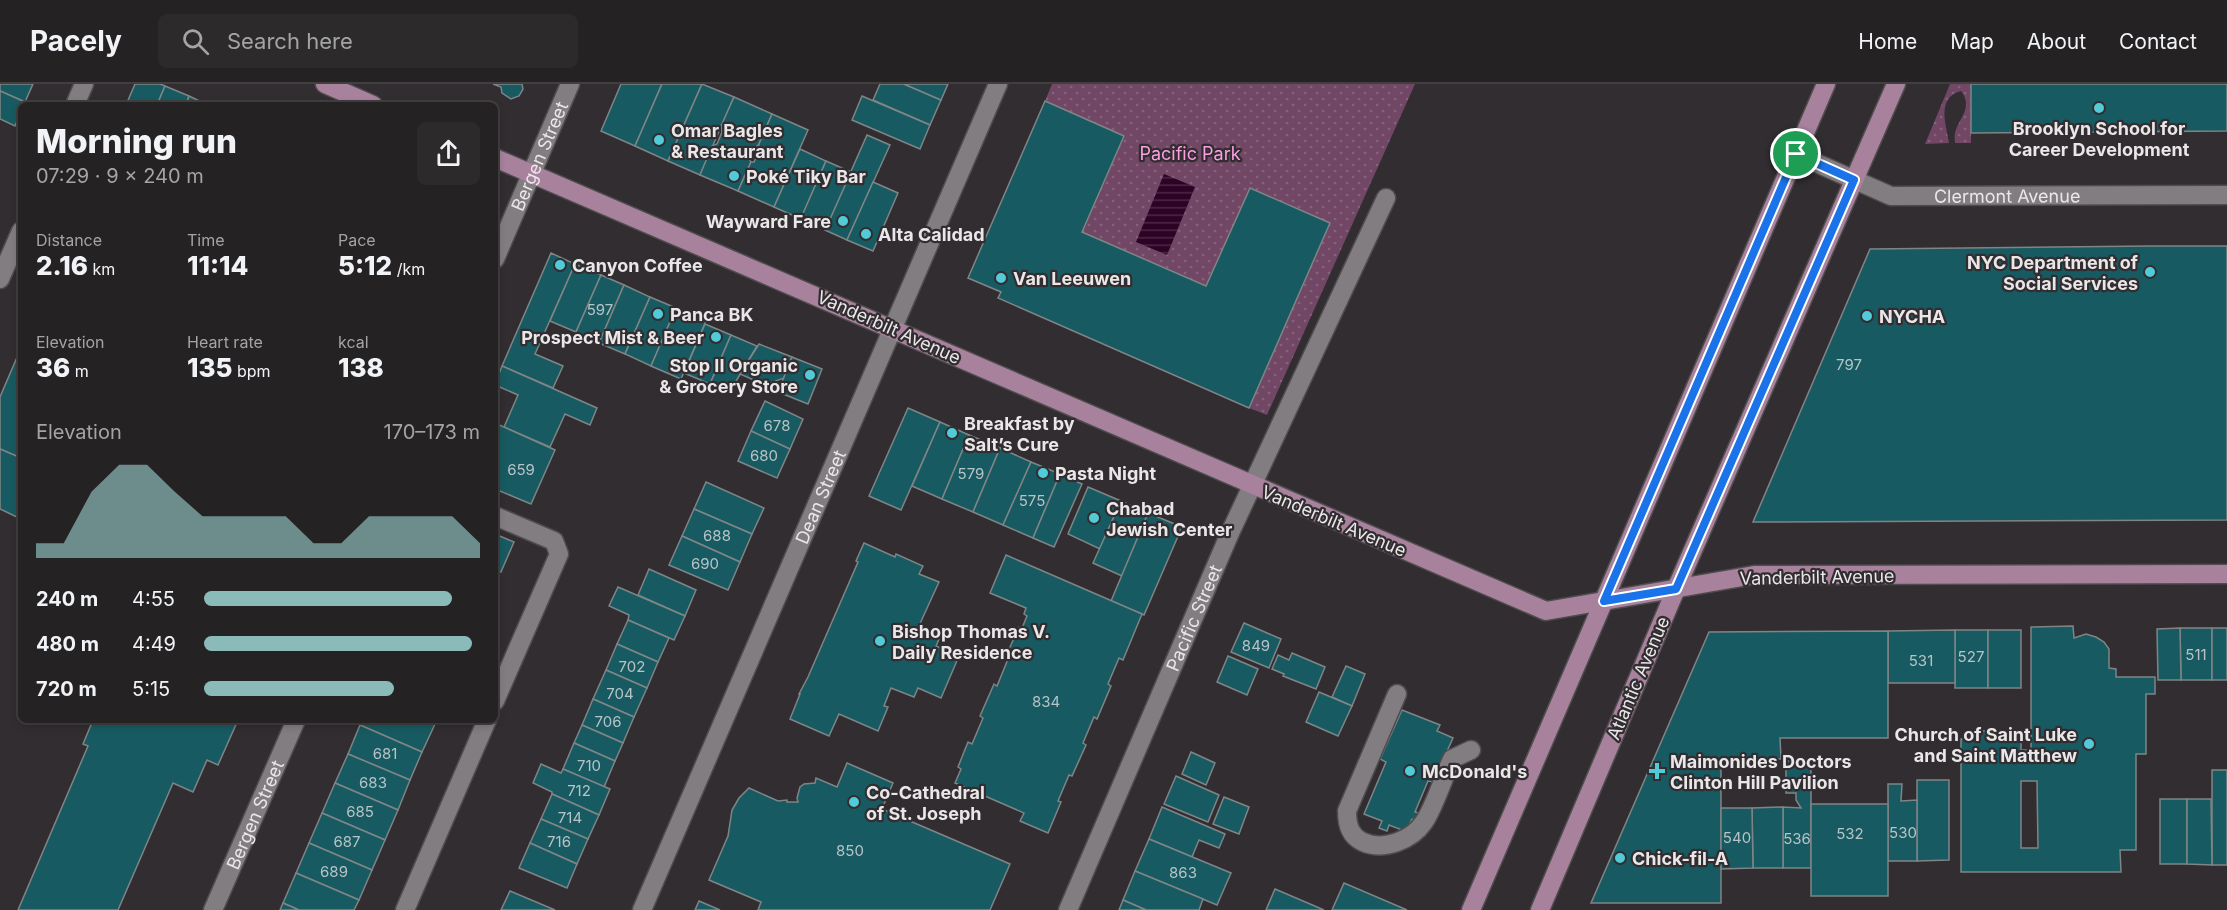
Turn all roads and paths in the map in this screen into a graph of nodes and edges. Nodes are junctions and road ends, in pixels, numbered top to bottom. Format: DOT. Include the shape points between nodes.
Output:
graph roads {
  1 [pos="84,84"];
  2 [pos="325,84"];
  3 [pos="570,84"];
  4 [pos="998,84"];
  5 [pos="1826,84"];
  6 [pos="1896,84"];
  7 [pos="76,102"];
  8 [pos="366,102"];
  9 [pos="1796,154"];
  10 [pos="498,159"];
  11 [pos="532,174"];
  12 [pos="1854,180"];
  13 [pos="2227,195"];
  14 [pos="1386,198"];
  15 [pos="18,238"];
  16 [pos="498,253"];
  17 [pos="0,279"];
  18 [pos="893,328"];
  19 [pos="1252,486"];
  20 [pos="498,517"];
  21 [pos="2227,574"];
  22 [pos="1676,589"];
  23 [pos="1604,601"];
  24 [pos="498,694"];
  25 [pos="1397,694"];
  26 [pos="295,723"];
  27 [pos="486,723"];
  28 [pos="1471,750"];
  29 [pos="213,910"];
  30 [pos="405,910"];
  31 [pos="642,910"];
  32 [pos="1068,910"];
  33 [pos="1471,910"];
  34 [pos="1540,910"];
  1 -- 7 [label="street"];
  2 -- 8 [label="main road"];
  3 -- 11 [label="street, Bergen Street"];
  4 -- 18 [label="street, Dean Street"];
  5 -- 9 [label="main road"];
  6 -- 12 [label="main road, Atlantic Avenue"];
  9 -- 12 [label="street, Clermont Avenue"];
  9 -- 23 [label="main road"];
  10 -- 11 [label="main road, Vanderbilt Avenue"];
  11 -- 16 [label="street, Bergen Street"];
  11 -- 18 [label="main road, Vanderbilt Avenue"];
  12 -- 13 [label="street, Clermont Avenue" via="1891,196"];
  12 -- 22 [label="main road, Atlantic Avenue"];
  14 -- 19 [label="street, Pacific Street"];
  15 -- 17 [label="street"];
  18 -- 19 [label="main road, Vanderbilt Avenue"];
  18 -- 31 [label="street, Dean Street"];
  19 -- 23 [label="main road, Vanderbilt Avenue" via="1546,611"];
  19 -- 32 [label="street, Pacific Street"];
  20 -- 24 [label="street" via="554,541 558,554"];
  21 -- 22 [label="main road, Vanderbilt Avenue" via="1754,575"];
  22 -- 23 [label="main road, Vanderbilt Avenue"];
  22 -- 34 [label="main road, Atlantic Avenue"];
  23 -- 33 [label="main road"];
  25 -- 28 [label="street" via="1347,812 1351,832 1359,840 1372,846 1390,845 1409,837 1424,823 1452,759"];
  26 -- 29 [label="street, Bergen Street"];
  27 -- 30 [label="street"];
}
